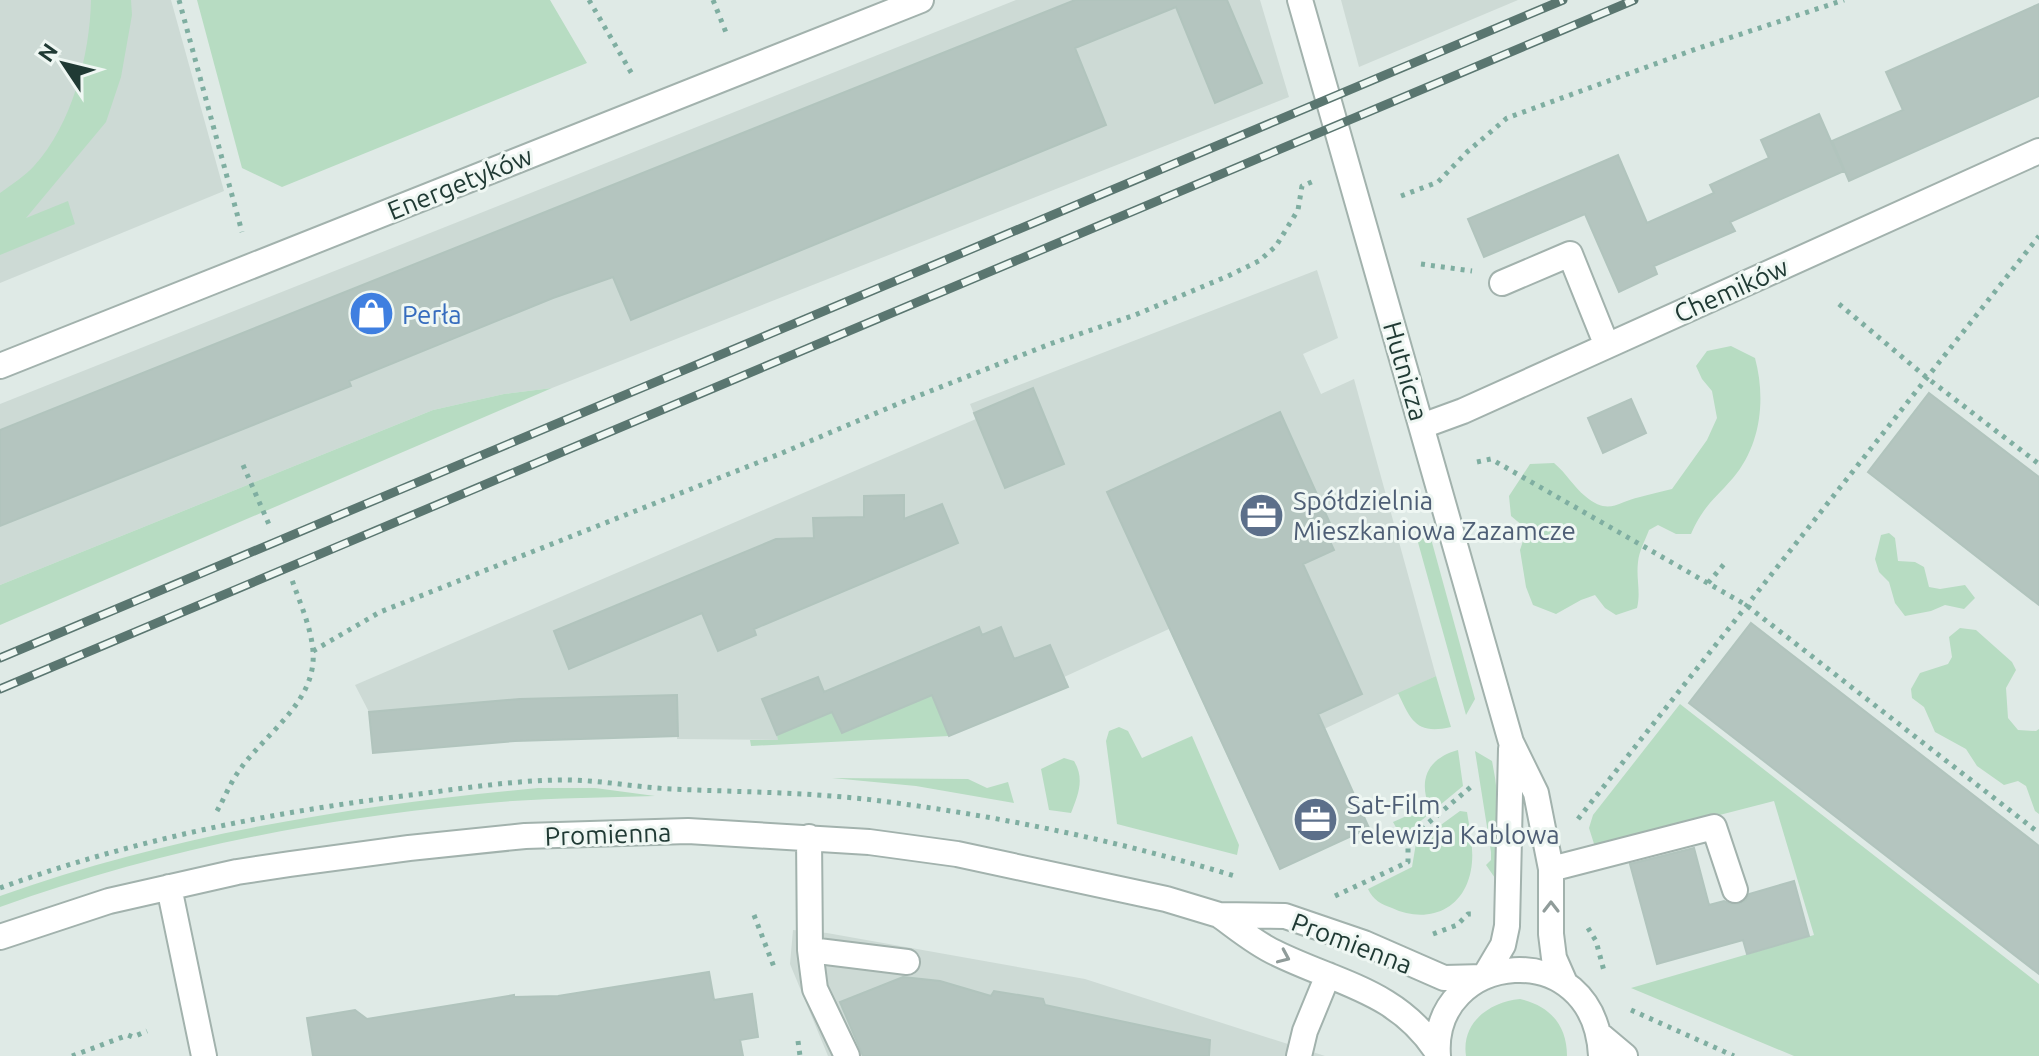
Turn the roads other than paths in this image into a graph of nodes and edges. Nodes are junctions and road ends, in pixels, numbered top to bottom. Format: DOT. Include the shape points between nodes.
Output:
graph roads {
  1 [pos="921,0"];
  2 [pos="1300,0"];
  3 [pos="2039,151"];
  4 [pos="1502,283"];
  5 [pos="1607,346"];
  6 [pos="0,366"];
  7 [pos="1422,426"];
  8 [pos="1511,742"];
  9 [pos="809,837"];
  10 [pos="1551,869"];
  11 [pos="169,887"];
  12 [pos="1735,890"];
  13 [pos="1219,915"];
  14 [pos="0,937"];
  15 [pos="810,950"];
  16 [pos="907,962"];
  17 [pos="1328,975"];
  18 [pos="1484,977"];
  19 [pos="1565,983"];
  20 [pos="1601,1046"];
  21 [pos="1438,1054"];
  22 [pos="204,1056"];
  23 [pos="847,1056"];
  24 [pos="1299,1056"];
  25 [pos="1625,1056"];
  1 -- 6 [label="street, Energetyków"];
  2 -- 7 [label="street, Hutnicza"];
  3 -- 5 [label="street, Chemików"];
  4 -- 5 [label="street" via="1570,254"];
  5 -- 7 [label="street, Chemików"];
  7 -- 8 [label="street, Hutnicza"];
  8 -- 10 [label="street, Hutnicza" via="1536,793"];
  8 -- 18 [label="street, Hutnicza" via="1507,926 1503,945"];
  9 -- 11 [label="street, Promienna" via="662,831 525,836 361,853"];
  9 -- 13 [label="street, Promienna" via="969,856"];
  9 -- 15 [label="street"];
  10 -- 12 [label="street" via="1714,827"];
  19 -- 10 [label="street, Hutnicza, one-way" via="1551,934"];
  11 -- 14 [label="street, Promienna"];
  11 -- 22 [label="street"];
  13 -- 17 [label="street, Promienna, one-way" via="1272,952"];
  13 -- 18 [label="street, Promienna" via="1285,916 1444,978"];
  15 -- 16 [label="street"];
  15 -- 23 [label="street" via="815,989"];
  17 -- 21 [label="street, Promienna" via="1386,1000 1414,1020"];
  17 -- 24 [label="street"];
  18 -- 19 [label="street, Promienna" via="1526,969"];
  18 -- 21 [label="street" via="1450,1007 1440,1028"];
  19 -- 20 [label="street" via="1594,1015"];
  20 -- 25 [label="street"];
}
